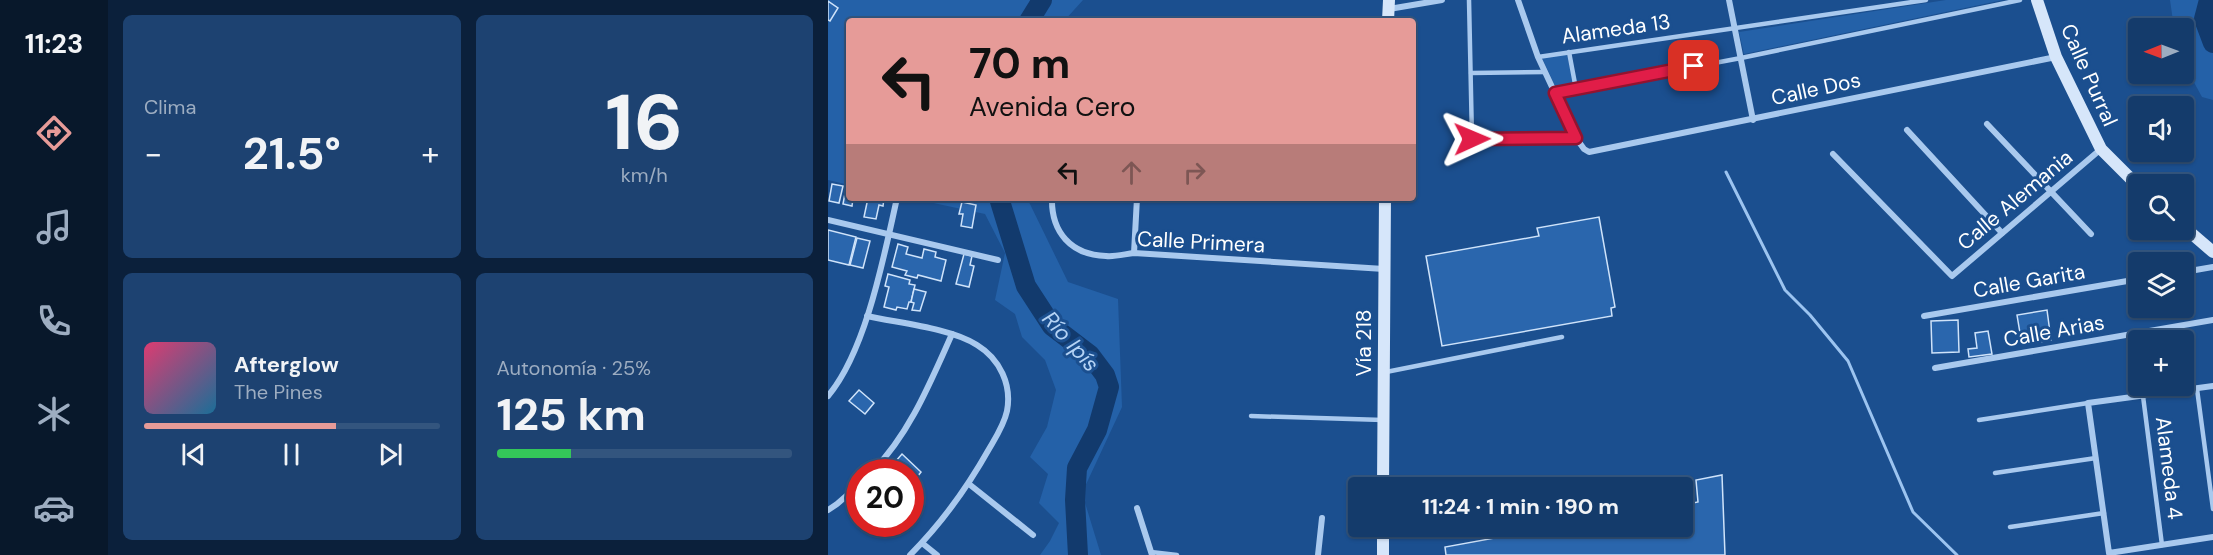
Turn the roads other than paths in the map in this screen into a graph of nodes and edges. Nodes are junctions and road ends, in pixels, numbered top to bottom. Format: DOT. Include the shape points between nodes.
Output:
graph roads {
  1 [pos="1442,0"];
  2 [pos="1469,0"];
  3 [pos="1518,0"];
  4 [pos="1729,0"];
  5 [pos="1926,0"];
  6 [pos="2020,0"];
  7 [pos="2037,0"];
  8 [pos="1388,10"];
  9 [pos="1735,29"];
  10 [pos="1569,52"];
  11 [pos="1538,57"];
  12 [pos="2056,57"];
  13 [pos="1741,58"];
  14 [pos="1545,72"];
  15 [pos="1471,74"];
  16 [pos="1576,89"];
  17 [pos="1555,93"];
  18 [pos="1753,120"];
  19 [pos="1988,124"];
  20 [pos="1907,130"];
  21 [pos="1576,138"];
  22 [pos="2101,149"];
  23 [pos="1833,154"];
  24 [pos="2128,177"];
  25 [pos="2051,192"];
  26 [pos="896,201"];
  27 [pos="1052,201"];
  28 [pos="1137,201"];
  29 [pos="1385,201"];
  30 [pos="828,220"];
  31 [pos="2002,232"];
  32 [pos="889,234"];
  33 [pos="2091,234"];
  34 [pos="2194,236"];
  35 [pos="2213,252"];
  36 [pos="1134,253"];
  37 [pos="998,260"];
  38 [pos="2213,267"];
  39 [pos="1384,269"];
  40 [pos="2194,270"];
  41 [pos="2128,281"];
  42 [pos="867,316"];
  43 [pos="1924,316"];
  44 [pos="2213,320"];
  45 [pos="952,334"];
  46 [pos="1562,337"];
  47 [pos="1935,368"];
  48 [pos="1384,372"];
  49 [pos="2213,386"];
  50 [pos="2194,389"];
  51 [pos="2197,389"];
  52 [pos="828,396"];
  53 [pos="2143,396"];
  54 [pos="2088,403"];
  55 [pos="1251,416"];
  56 [pos="1383,420"];
  57 [pos="1979,420"];
  58 [pos="2096,458"];
  59 [pos="883,459"];
  60 [pos="1995,472"];
  61 [pos="1383,477"];
  62 [pos="969,484"];
  63 [pos="846,496"];
  64 [pos="1137,508"];
  65 [pos="2213,509"];
  66 [pos="828,510"];
  67 [pos="2104,513"];
  68 [pos="1322,518"];
  69 [pos="2010,527"];
  70 [pos="1033,535"];
  71 [pos="1383,537"];
  72 [pos="2213,537"];
  73 [pos="922,543"];
  74 [pos="2162,545"];
  75 [pos="1152,554"];
  76 [pos="2109,554"];
  77 [pos="910,555"];
  78 [pos="937,555"];
  79 [pos="1177,555"];
  80 [pos="1318,555"];
  81 [pos="1383,555"];
  1 -- 8 [label="street"];
  2 -- 15 [label="lane"];
  3 -- 11 [label="street"];
  4 -- 9 [label="street"];
  5 -- 9 [label="lane, Alameda 13"];
  6 -- 13 [label="lane"];
  7 -- 12 [label="main road, Calle Purral"];
  9 -- 10 [label="lane, Alameda 13"];
  9 -- 13 [label="street"];
  10 -- 11 [label="lane, Alameda 13"];
  10 -- 16 [label="lane"];
  11 -- 14 [label="street"];
  12 -- 18 [label="street, Calle Dos"];
  12 -- 22 [label="main road, Calle Purral"];
  13 -- 16 [label="lane"];
  13 -- 18 [label="street"];
  14 -- 15 [label="lane"];
  14 -- 17 [label="street"];
  15 -- 21 [label="lane" via="1472,139"];
  16 -- 17 [label="lane"];
  17 -- 21 [label="street"];
  18 -- 21 [label="street, Calle Dos" via="1589,152"];
  19 -- 25 [label="street"];
  20 -- 31 [label="street"];
  22 -- 24 [label="main road, Calle Purral"];
  22 -- 25 [label="street, Calle Alemania"];
  23 -- 31 [label="street, Calle Alemania" via="1952,276"];
  25 -- 31 [label="street, Calle Alemania"];
  25 -- 33 [label="street"];
  26 -- 32 [label="street"];
  27 -- 36 [label="street, Calle Primera" via="1057,230 1070,244 1085,253 1106,256"];
  28 -- 36 [label="street"];
  29 -- 39 [label="main road, Vía 218"];
  30 -- 32 [label="street"];
  32 -- 37 [label="street"];
  32 -- 42 [label="street"];
  34 -- 35 [label="main road"];
  36 -- 39 [label="street, Calle Primera"];
  38 -- 40 [label="street"];
  39 -- 48 [label="main road, Vía 218"];
  41 -- 43 [label="street, Calle Garita"];
  42 -- 45 [label="street"];
  42 -- 52 [label="street" via="854,354"];
  44 -- 47 [label="street, Calle Arias"];
  45 -- 59 [label="street" via="922,402"];
  45 -- 62 [label="street" via="976,344 994,358 1004,376 1008,396 1002,427"];
  46 -- 48 [label="lane"];
  48 -- 56 [label="main road, Vía 218"];
  49 -- 51 [label="street"];
  50 -- 51 [label="street"];
  51 -- 65 [label="lane"];
  53 -- 54 [label="street"];
  53 -- 74 [label="lane, Alameda 4"];
  54 -- 57 [label="lane"];
  54 -- 58 [label="street"];
  55 -- 56 [label="lane"];
  56 -- 61 [label="main road, Vía 218"];
  58 -- 60 [label="lane"];
  58 -- 67 [label="street"];
  62 -- 70 [label="street"];
  62 -- 73 [label="street"];
  63 -- 66 [label="street"];
  64 -- 75 [label="street"];
  67 -- 69 [label="lane"];
  67 -- 76 [label="street"];
  68 -- 80 [label="street"];
  71 -- 81 [label="main road"];
  72 -- 74 [label="street"];
  73 -- 77 [label="street"];
  73 -- 78 [label="street"];
  74 -- 76 [label="street"];
  75 -- 79 [label="lane"];
}
